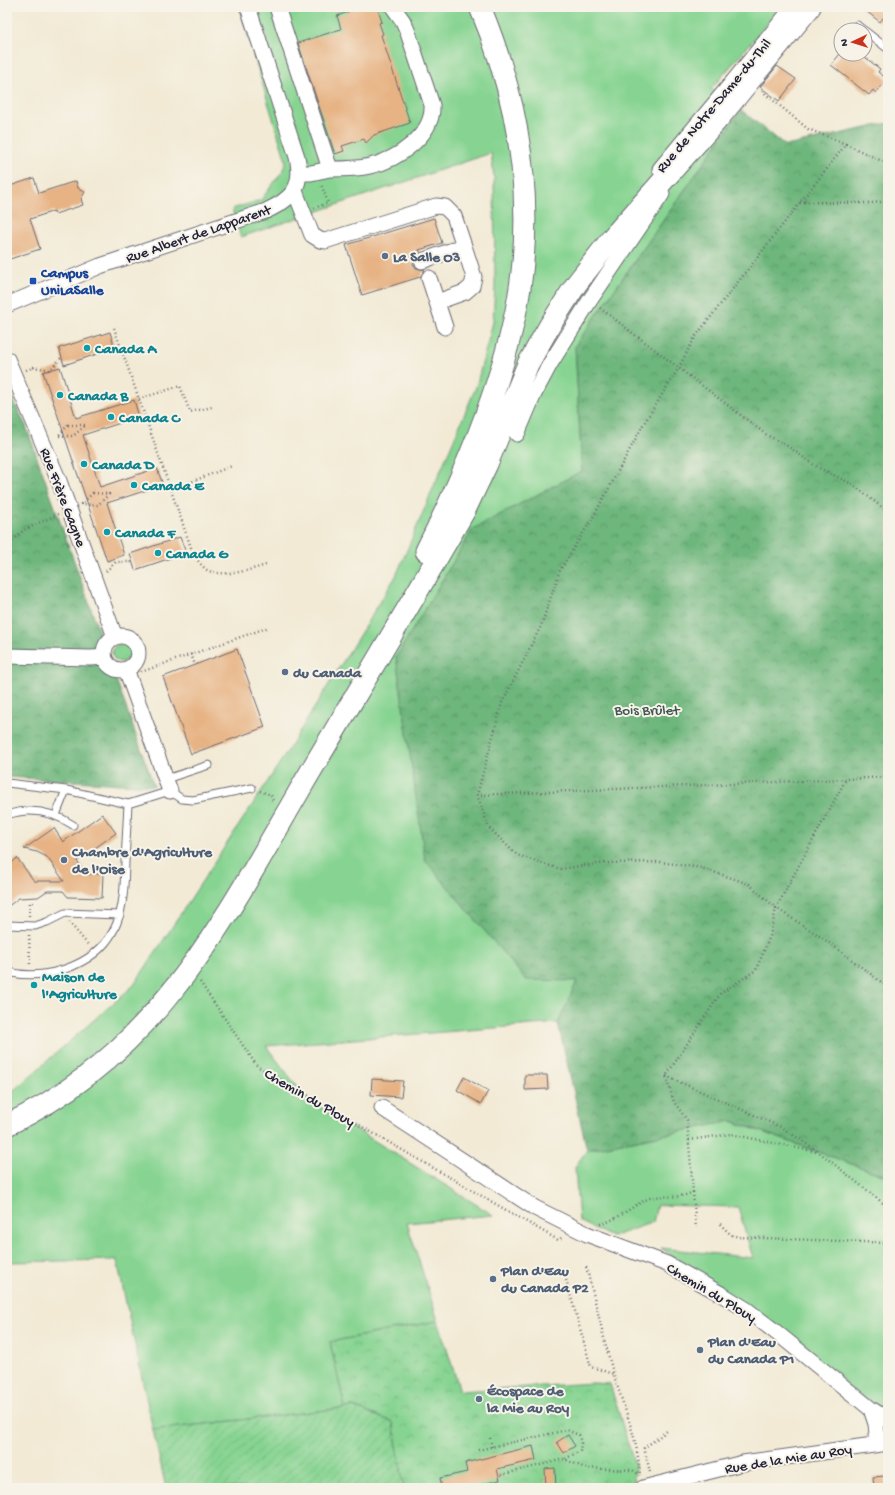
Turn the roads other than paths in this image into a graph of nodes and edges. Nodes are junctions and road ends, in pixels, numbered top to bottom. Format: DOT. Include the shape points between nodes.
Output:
graph roads {
  1 [pos="277,7"];
  2 [pos="394,7"];
  3 [pos="467,7"];
  4 [pos="480,7"];
  5 [pos="493,7"];
  6 [pos="793,7"];
  7 [pos="810,7"];
  8 [pos="252,8"];
  9 [pos="873,37"];
  10 [pos="888,49"];
  11 [pos="522,158"];
  12 [pos="323,170"];
  13 [pos="299,173"];
  14 [pos="295,191"];
  15 [pos="643,212"];
  16 [pos="464,246"];
  17 [pos="422,261"];
  18 [pos="429,278"];
  19 [pos="437,302"];
  20 [pos="7,305"];
  21 [pos="445,327"];
  22 [pos="7,359"];
  23 [pos="517,434"];
  24 [pos="440,552"];
  25 [pos="115,637"];
  26 [pos="7,656"];
  27 [pos="104,657"];
  28 [pos="133,670"];
  29 [pos="209,765"];
  30 [pos="7,783"];
  31 [pos="168,785"];
  32 [pos="252,788"];
  33 [pos="66,790"];
  34 [pos="128,804"];
  35 [pos="7,815"];
  36 [pos="56,815"];
  37 [pos="73,825"];
  38 [pos="120,915"];
  39 [pos="7,925"];
  40 [pos="7,972"];
  41 [pos="382,1108"];
  42 [pos="7,1112"];
  43 [pos="7,1125"];
  44 [pos="871,1409"];
  45 [pos="888,1420"];
  46 [pos="883,1444"];
  47 [pos="647,1481"];
  1 -- 12 [label="street"];
  2 -- 12 [label="street" via="407,30 432,105 432,118 413,143 388,160 359,168"];
  3 -- 11 [label="main road" via="494,67"];
  4 -- 11 [label="main road" via="506,82"];
  5 -- 24 [label="main road" via="512,59 531,144 537,213 534,274 524,331 504,400 472,482"];
  6 -- 15 [label="street, Rue de Notre-Dame-du-Thil" via="646,186 640,195"];
  7 -- 15 [label="main road, Rue de Notre-Dame-du-Thil"];
  8 -- 13 [label="street" via="297,157"];
  9 -- 10 [label="lane"];
  11 -- 42 [label="main road" via="524,223 520,286 508,342 458,485 425,552 196,940 166,982 111,1042 87,1062 46,1090"];
  12 -- 13 [label="street"];
  13 -- 14 [label="street"];
  14 -- 16 [label="street" via="312,235 320,240 325,241 441,206 452,212"];
  14 -- 20 [label="street, Rue Albert de Lapparent" via="283,202 266,210 100,266"];
  15 -- 23 [label="street, Rue de Notre-Dame-du-Thil" via="539,383"];
  15 -- 24 [label="main road" via="585,272 535,350 480,479"];
  16 -- 17 [label="street"];
  16 -- 19 [label="street" via="474,278 472,286 465,292"];
  18 -- 19 [label="street"];
  19 -- 21 [label="street"];
  22 -- 25 [label="street, Rue Frère Gagne" via="59,481"];
  24 -- 43 [label="main road" via="232,905 184,978 146,1023 98,1068 55,1099"];
  25 -- 27 [label="street" via="106,644"];
  25 -- 28 [label="street" via="128,638 137,648"];
  26 -- 27 [label="street"];
  27 -- 28 [label="street" via="112,667"];
  28 -- 31 [label="street"];
  29 -- 31 [label="lane"];
  30 -- 33 [label="lane"];
  31 -- 32 [label="lane" via="182,799 193,800"];
  31 -- 34 [label="lane"];
  33 -- 34 [label="lane"];
  33 -- 36 [label="lane"];
  34 -- 38 [label="lane" via="125,882"];
  35 -- 36 [label="lane" via="30,811"];
  36 -- 37 [label="lane"];
  38 -- 39 [label="lane" via="62,914 47,922 29,926"];
  38 -- 40 [label="lane" via="112,935 95,953 68,968 30,975"];
  41 -- 44 [label="street, Chemin du Plouy" via="515,1196 577,1230 667,1264 747,1310"];
  44 -- 45 [label="street, Chemin du Plouy"];
  44 -- 46 [label="street"];
  46 -- 47 [label="street, Rue de la Mie au Roy" via="743,1463"];
}
